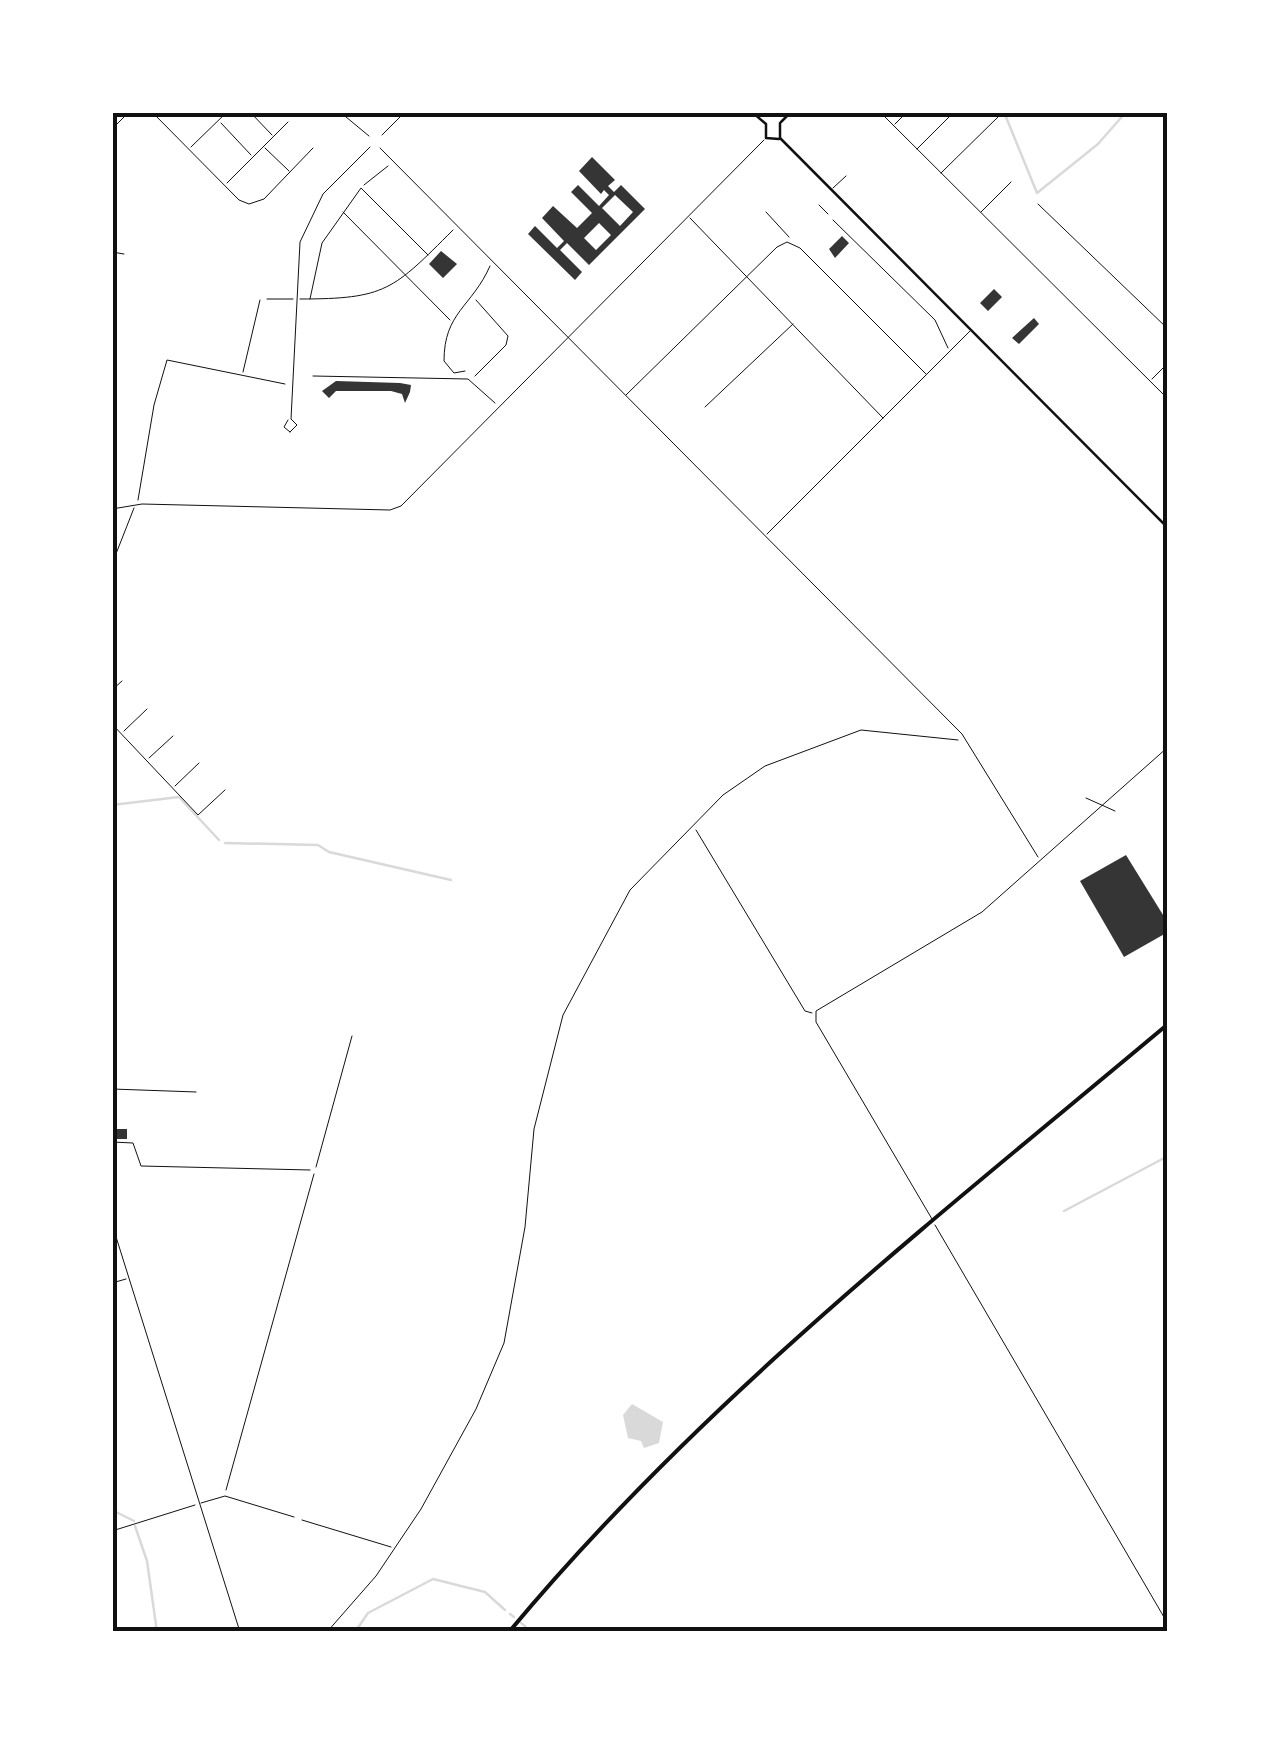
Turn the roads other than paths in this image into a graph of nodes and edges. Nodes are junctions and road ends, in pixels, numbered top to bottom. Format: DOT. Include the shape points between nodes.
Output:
graph roads {
  1 [pos="129,112"];
  2 [pos="152,112"];
  3 [pos="226,112"];
  4 [pos="250,112"];
  5 [pos="340,112"];
  6 [pos="405,112"];
  7 [pos="752,112"];
  8 [pos="791,112"];
  9 [pos="880,112"];
  10 [pos="906,112"];
  11 [pos="954,112"];
  12 [pos="999,116"];
  13 [pos="219,121"];
  14 [pos="288,122"];
  15 [pos="766,124"];
  16 [pos="780,124"];
  17 [pos="893,126"];
  18 [pos="112,129"];
  19 [pos="382,135"];
  20 [pos="272,136"];
  21 [pos="369,136"];
  22 [pos="766,138"];
  23 [pos="780,138"];
  24 [pos="263,145"];
  25 [pos="370,147"];
  26 [pos="314,148"];
  27 [pos="380,148"];
  28 [pos="188,149"];
  29 [pos="917,149"];
  30 [pos="252,156"];
  31 [pos="388,166"];
  32 [pos="290,172"];
  33 [pos="940,173"];
  34 [pos="846,176"];
  35 [pos="1010,182"];
  36 [pos="224,185"];
  37 [pos="361,188"];
  38 [pos="830,191"];
  39 [pos="1038,204"];
  40 [pos="342,211"];
  41 [pos="980,213"];
  42 [pos="688,216"];
  43 [pos="833,220"];
  44 [pos="300,225"];
  45 [pos="305,227"];
  46 [pos="455,228"];
  47 [pos="112,252"];
  48 [pos="124,254"];
  49 [pos="428,254"];
  50 [pos="492,264"];
  51 [pos="406,276"];
  52 [pos="746,276"];
  53 [pos="473,298"];
  54 [pos="267,299"];
  55 [pos="296,299"];
  56 [pos="310,299"];
  57 [pos="450,320"];
  58 [pos="793,324"];
  59 [pos="1168,330"];
  60 [pos="970,331"];
  61 [pos="565,338"];
  62 [pos="950,351"];
  63 [pos="1168,364"];
  64 [pos="466,371"];
  65 [pos="926,374"];
  66 [pos="313,376"];
  67 [pos="475,376"];
  68 [pos="1150,381"];
  69 [pos="624,397"];
  70 [pos="1168,399"];
  71 [pos="498,403"];
  72 [pos="705,407"];
  73 [pos="883,418"];
  74 [pos="291,419"];
  75 [pos="136,505"];
  76 [pos="112,509"];
  77 [pos="1168,528"];
  78 [pos="764,536"];
  79 [pos="112,564"];
  80 [pos="122,681"];
  81 [pos="112,690"];
  82 [pos="148,708"];
  83 [pos="112,724"];
  84 [pos="121,734"];
  85 [pos="174,736"];
  86 [pos="1168,747"];
  87 [pos="147,761"];
  88 [pos="199,763"];
  89 [pos="173,788"];
  90 [pos="225,790"];
  91 [pos="1086,798"];
  92 [pos="1101,806"];
  93 [pos="1115,811"];
  94 [pos="1040,860"];
  95 [pos="1168,1024"];
  96 [pos="112,1089"];
  97 [pos="196,1092"];
  98 [pos="112,1142"];
  99 [pos="310,1170"];
  100 [pos="112,1224"];
  101 [pos="121,1252"];
  102 [pos="112,1255"];
  103 [pos="129,1278"];
  104 [pos="112,1283"];
  105 [pos="199,1504"];
  106 [pos="294,1517"];
  107 [pos="1168,1624"];
  108 [pos="240,1632"];
  109 [pos="508,1632"];
  1 -- 18 [label="street"];
  2 -- 28 [label="street"];
  3 -- 13 [label="street"];
  4 -- 20 [label="street"];
  5 -- 21 [label="street"];
  6 -- 19 [label="street"];
  7 -- 15 [label="main road"];
  8 -- 16 [label="main road"];
  9 -- 17 [label="street"];
  10 -- 17 [label="street"];
  11 -- 29 [label="street"];
  12 -- 33 [label="street"];
  13 -- 28 [label="street"];
  13 -- 30 [label="street"];
  14 -- 20 [label="street"];
  15 -- 16 [label="main road"];
  15 -- 22 [label="main road"];
  16 -- 23 [label="main road"];
  17 -- 29 [label="street"];
  19 -- 21 [label="street"];
  19 -- 27 [label="street"];
  20 -- 24 [label="street"];
  21 -- 25 [label="street"];
  22 -- 23 [label="main road"];
  22 -- 42 [label="street"];
  23 -- 38 [label="main road"];
  24 -- 30 [label="street"];
  24 -- 32 [label="street"];
  25 -- 27 [label="street"];
  25 -- 45 [label="street" via="323,194"];
  26 -- 32 [label="street"];
  27 -- 46 [label="street"];
  28 -- 36 [label="street"];
  29 -- 33 [label="street"];
  30 -- 36 [label="street"];
  31 -- 37 [label="street"];
  32 -- 36 [label="street" via="252,204"];
  33 -- 41 [label="street"];
  34 -- 38 [label="street"];
  35 -- 41 [label="street"];
  37 -- 40 [label="street"];
  37 -- 49 [label="street"];
  38 -- 60 [label="main road"];
  39 -- 59 [label="street"];
  40 -- 51 [label="street"];
  40 -- 56 [label="street" via="322,243"];
  41 -- 68 [label="street"];
  42 -- 52 [label="street"];
  42 -- 61 [label="street"];
  43 -- 62 [label="street" via="935,320"];
  44 -- 45 [label="street"];
  45 -- 55 [label="street"];
  46 -- 49 [label="street"];
  46 -- 50 [label="street"];
  47 -- 48 [label="street"];
  49 -- 51 [label="street"];
  50 -- 53 [label="street"];
  50 -- 61 [label="street"];
  51 -- 56 [label="street" via="367,298"];
  51 -- 57 [label="street"];
  52 -- 58 [label="street"];
  52 -- 65 [label="street" via="777,246 794,244"];
  52 -- 69 [label="street"];
  53 -- 57 [label="street"];
  53 -- 67 [label="street" via="508,336"];
  54 -- 55 [label="street"];
  55 -- 56 [label="street"];
  55 -- 74 [label="street"];
  57 -- 64 [label="street" via="444,360 454,373"];
  58 -- 72 [label="street"];
  58 -- 73 [label="street"];
  60 -- 62 [label="street"];
  60 -- 77 [label="main road"];
  61 -- 69 [label="street"];
  61 -- 71 [label="street"];
  62 -- 65 [label="street"];
  63 -- 68 [label="street"];
  65 -- 73 [label="street"];
  66 -- 71 [label="street" via="468,379"];
  68 -- 70 [label="street"];
  69 -- 78 [label="street"];
  71 -- 75 [label="street" via="396,509"];
  73 -- 78 [label="street"];
  75 -- 76 [label="street"];
  75 -- 79 [label="street"];
  78 -- 94 [label="street" via="967,740"];
  80 -- 81 [label="street"];
  82 -- 84 [label="street"];
  83 -- 84 [label="street"];
  84 -- 87 [label="street"];
  85 -- 87 [label="street"];
  86 -- 92 [label="street"];
  87 -- 89 [label="street"];
  88 -- 89 [label="street"];
  89 -- 90 [label="street" via="198,815"];
  91 -- 92 [label="street"];
  92 -- 93 [label="street"];
  92 -- 94 [label="street"];
  94 -- 107 [label="street" via="982,912 815,1014"];
  95 -- 109 [label="main road" via="692,1434"];
  96 -- 97 [label="street"];
  98 -- 99 [label="street" via="133,1143 140,1166"];
  100 -- 101 [label="street"];
  101 -- 102 [label="street"];
  101 -- 103 [label="street"];
  103 -- 104 [label="street"];
  103 -- 105 [label="street"];
  105 -- 106 [label="street" via="225,1496"];
  105 -- 108 [label="street"];
}
